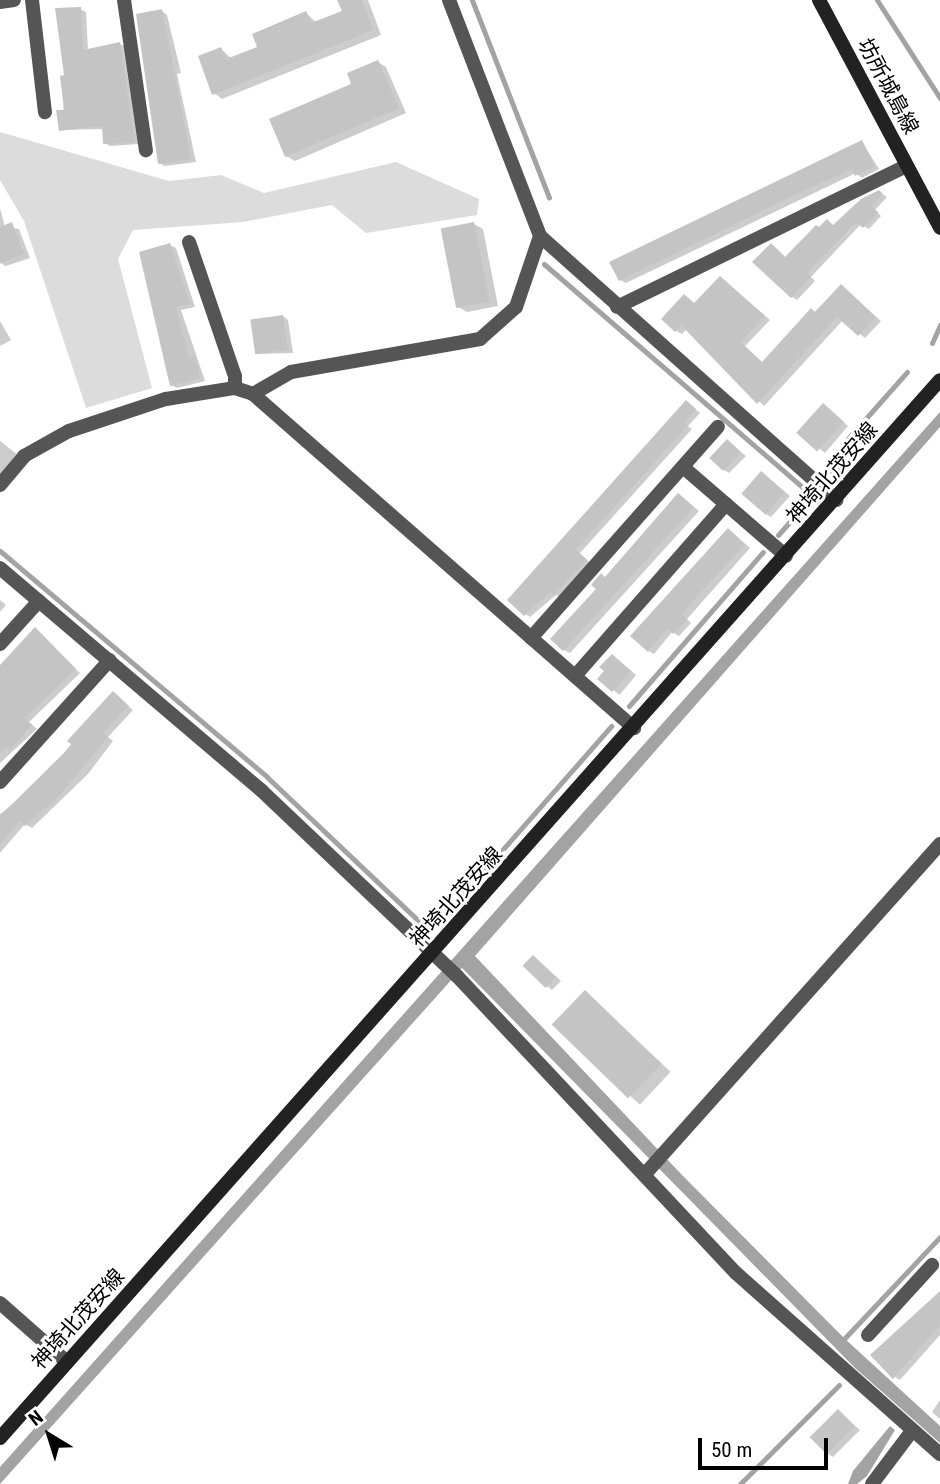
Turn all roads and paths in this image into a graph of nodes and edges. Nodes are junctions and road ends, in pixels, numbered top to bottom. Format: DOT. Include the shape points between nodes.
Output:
graph roads {
  1 [pos="14,0"];
  2 [pos="32,0"];
  3 [pos="124,0"];
  4 [pos="449,0"];
  5 [pos="819,0"];
  6 [pos="0,2"];
  7 [pos="45,112"];
  8 [pos="146,150"];
  9 [pos="906,166"];
  10 [pos="940,228"];
  11 [pos="540,236"];
  12 [pos="189,242"];
  13 [pos="617,307"];
  14 [pos="940,380"];
  15 [pos="235,388"];
  16 [pos="253,394"];
  17 [pos="718,427"];
  18 [pos="683,467"];
  19 [pos="0,485"];
  20 [pos="836,500"];
  21 [pos="726,504"];
  22 [pos="786,556"];
  23 [pos="0,568"];
  24 [pos="39,601"];
  25 [pos="531,638"];
  26 [pos="0,644"];
  27 [pos="110,660"];
  28 [pos="575,676"];
  29 [pos="634,728"];
  30 [pos="0,782"];
  31 [pos="940,844"];
  32 [pos="438,959"];
  33 [pos="645,1174"];
  34 [pos="937,1265"];
  35 [pos="0,1303"];
  36 [pos="868,1335"];
  37 [pos="67,1362"];
  38 [pos="912,1431"];
  39 [pos="0,1438"];
  40 [pos="940,1454"];
  41 [pos="872,1484"];
  1 -- 6 [label="street"];
  2 -- 7 [label="street"];
  3 -- 8 [label="street"];
  4 -- 11 [label="street"];
  5 -- 9 [label="main road, 坊所城島線"];
  9 -- 10 [label="main road, 坊所城島線"];
  9 -- 13 [label="street"];
  11 -- 13 [label="street"];
  11 -- 16 [label="street" via="516,307 480,339 291,372"];
  12 -- 15 [label="street" via="235,376"];
  13 -- 20 [label="street"];
  14 -- 20 [label="main road, 神埼北茂安線"];
  15 -- 16 [label="street"];
  15 -- 19 [label="street" via="166,400 69,431 24,456"];
  16 -- 25 [label="street"];
  17 -- 18 [label="street"];
  18 -- 21 [label="street"];
  18 -- 25 [label="street"];
  20 -- 22 [label="main road, 神埼北茂安線"];
  21 -- 22 [label="street"];
  21 -- 28 [label="street"];
  22 -- 29 [label="main road, 神埼北茂安線"];
  23 -- 24 [label="street"];
  24 -- 26 [label="street"];
  24 -- 27 [label="street"];
  25 -- 28 [label="street"];
  27 -- 30 [label="street"];
  27 -- 32 [label="street" via="262,791"];
  28 -- 29 [label="street"];
  29 -- 32 [label="main road, 神埼北茂安線"];
  31 -- 33 [label="street"];
  32 -- 33 [label="street"];
  32 -- 37 [label="main road, 神埼北茂安線"];
  33 -- 38 [label="street" via="736,1273"];
  34 -- 36 [label="street"];
  35 -- 37 [label="street"];
  37 -- 39 [label="main road, 神埼北茂安線"];
  38 -- 40 [label="street"];
  38 -- 41 [label="street"];
}
